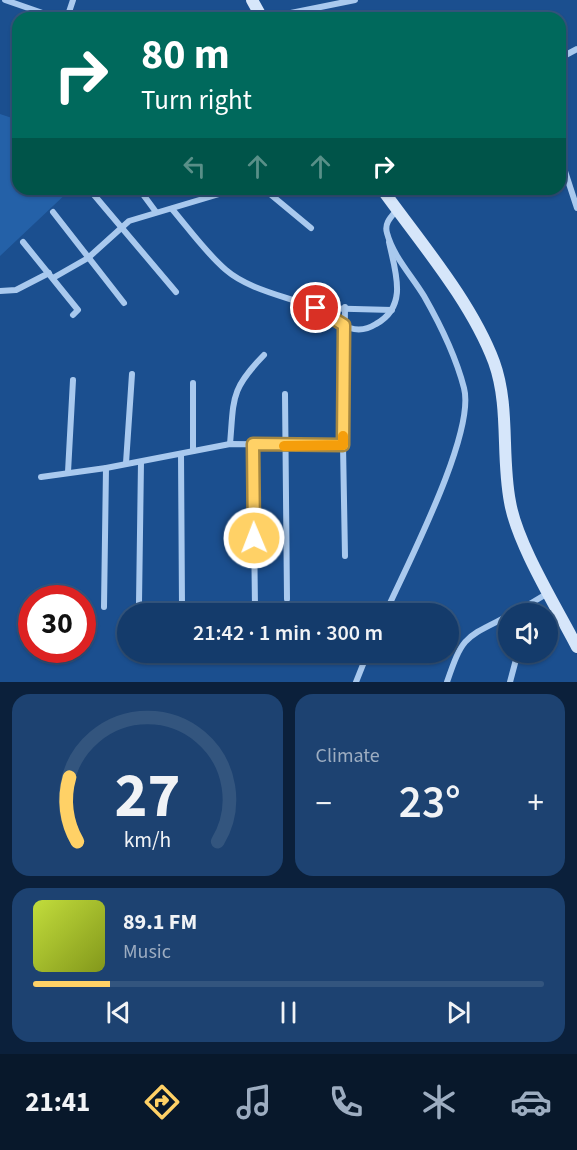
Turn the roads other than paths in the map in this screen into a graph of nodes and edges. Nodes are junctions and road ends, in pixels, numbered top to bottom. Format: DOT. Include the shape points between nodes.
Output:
graph roads {
  1 [pos="5,0"];
  2 [pos="355,0"];
  3 [pos="40,12"];
  4 [pos="307,12"];
  5 [pos="566,174"];
  6 [pos="94,195"];
  7 [pos="143,195"];
  8 [pos="218,195"];
  9 [pos="271,195"];
  10 [pos="386,195"];
  11 [pos="172,208"];
  12 [pos="577,208"];
  13 [pos="397,210"];
  14 [pos="53,212"];
  15 [pos="156,212"];
  16 [pos="311,228"];
  17 [pos="120,229"];
  18 [pos="387,235"];
  19 [pos="23,242"];
  20 [pos="88,258"];
  21 [pos="51,276"];
  22 [pos="0,291"];
  23 [pos="176,292"];
  24 [pos="124,303"];
  25 [pos="345,307"];
  26 [pos="316,308"];
  27 [pos="392,310"];
  28 [pos="73,315"];
  29 [pos="344,325"];
  30 [pos="264,356"];
  31 [pos="132,374"];
  32 [pos="73,380"];
  33 [pos="193,383"];
  34 [pos="285,394"];
  35 [pos="230,444"];
  36 [pos="253,444"];
  37 [pos="343,445"];
  38 [pos="286,446"];
  39 [pos="193,450"];
  40 [pos="181,454"];
  41 [pos="141,462"];
  42 [pos="126,463"];
  43 [pos="106,468"];
  44 [pos="68,472"];
  45 [pos="41,477"];
  46 [pos="345,556"];
  47 [pos="549,593"];
  48 [pos="287,598"];
  49 [pos="531,602"];
  50 [pos="139,603"];
  51 [pos="182,603"];
  52 [pos="255,603"];
  53 [pos="390,603"];
  54 [pos="104,607"];
  55 [pos="498,622"];
  56 [pos="577,647"];
  57 [pos="364,663"];
  58 [pos="515,663"];
  59 [pos="356,682"];
  60 [pos="447,682"];
  61 [pos="510,682"];
  1 -- 3 [label="street"];
  2 -- 4 [label="street"];
  5 -- 12 [label="street"];
  6 -- 17 [label="street"];
  7 -- 15 [label="street"];
  8 -- 11 [label="street"];
  9 -- 16 [label="street"];
  10 -- 13 [label="street"];
  11 -- 15 [label="street"];
  11 -- 26 [label="street" via="227,271"];
  13 -- 18 [label="street" via="388,221"];
  13 -- 47 [label="street" via="474,321 494,362 503,405 510,503 519,532"];
  14 -- 20 [label="street"];
  15 -- 17 [label="street" via="129,221"];
  17 -- 20 [label="street"];
  17 -- 23 [label="street"];
  18 -- 27 [label="street" via="398,289"];
  18 -- 53 [label="street" via="447,343 464,387 466,406 457,450"];
  19 -- 21 [label="street"];
  20 -- 21 [label="street"];
  20 -- 24 [label="street"];
  21 -- 22 [label="street" via="16,290"];
  21 -- 28 [label="street" via="78,310"];
  25 -- 26 [label="street"];
  25 -- 27 [label="street"];
  25 -- 29 [label="street"];
  26 -- 29 [label="street"];
  27 -- 29 [label="street" via="382,321 364,330"];
  29 -- 37 [label="street"];
  30 -- 35 [label="street" via="242,378 234,397"];
  31 -- 42 [label="street"];
  32 -- 44 [label="street"];
  33 -- 39 [label="street"];
  34 -- 38 [label="street"];
  35 -- 36 [label="street"];
  35 -- 39 [label="street"];
  36 -- 38 [label="street"];
  36 -- 52 [label="street"];
  37 -- 38 [label="street"];
  37 -- 46 [label="street"];
  38 -- 48 [label="street"];
  39 -- 40 [label="street"];
  40 -- 41 [label="street"];
  40 -- 51 [label="street"];
  41 -- 42 [label="street"];
  41 -- 50 [label="street"];
  42 -- 43 [label="street"];
  43 -- 44 [label="street"];
  43 -- 54 [label="street"];
  44 -- 45 [label="street"];
  47 -- 49 [label="street"];
  47 -- 56 [label="street"];
  55 -- 60 [label="street" via="464,641"];
  57 -- 59 [label="street"];
  58 -- 61 [label="street"];
}
